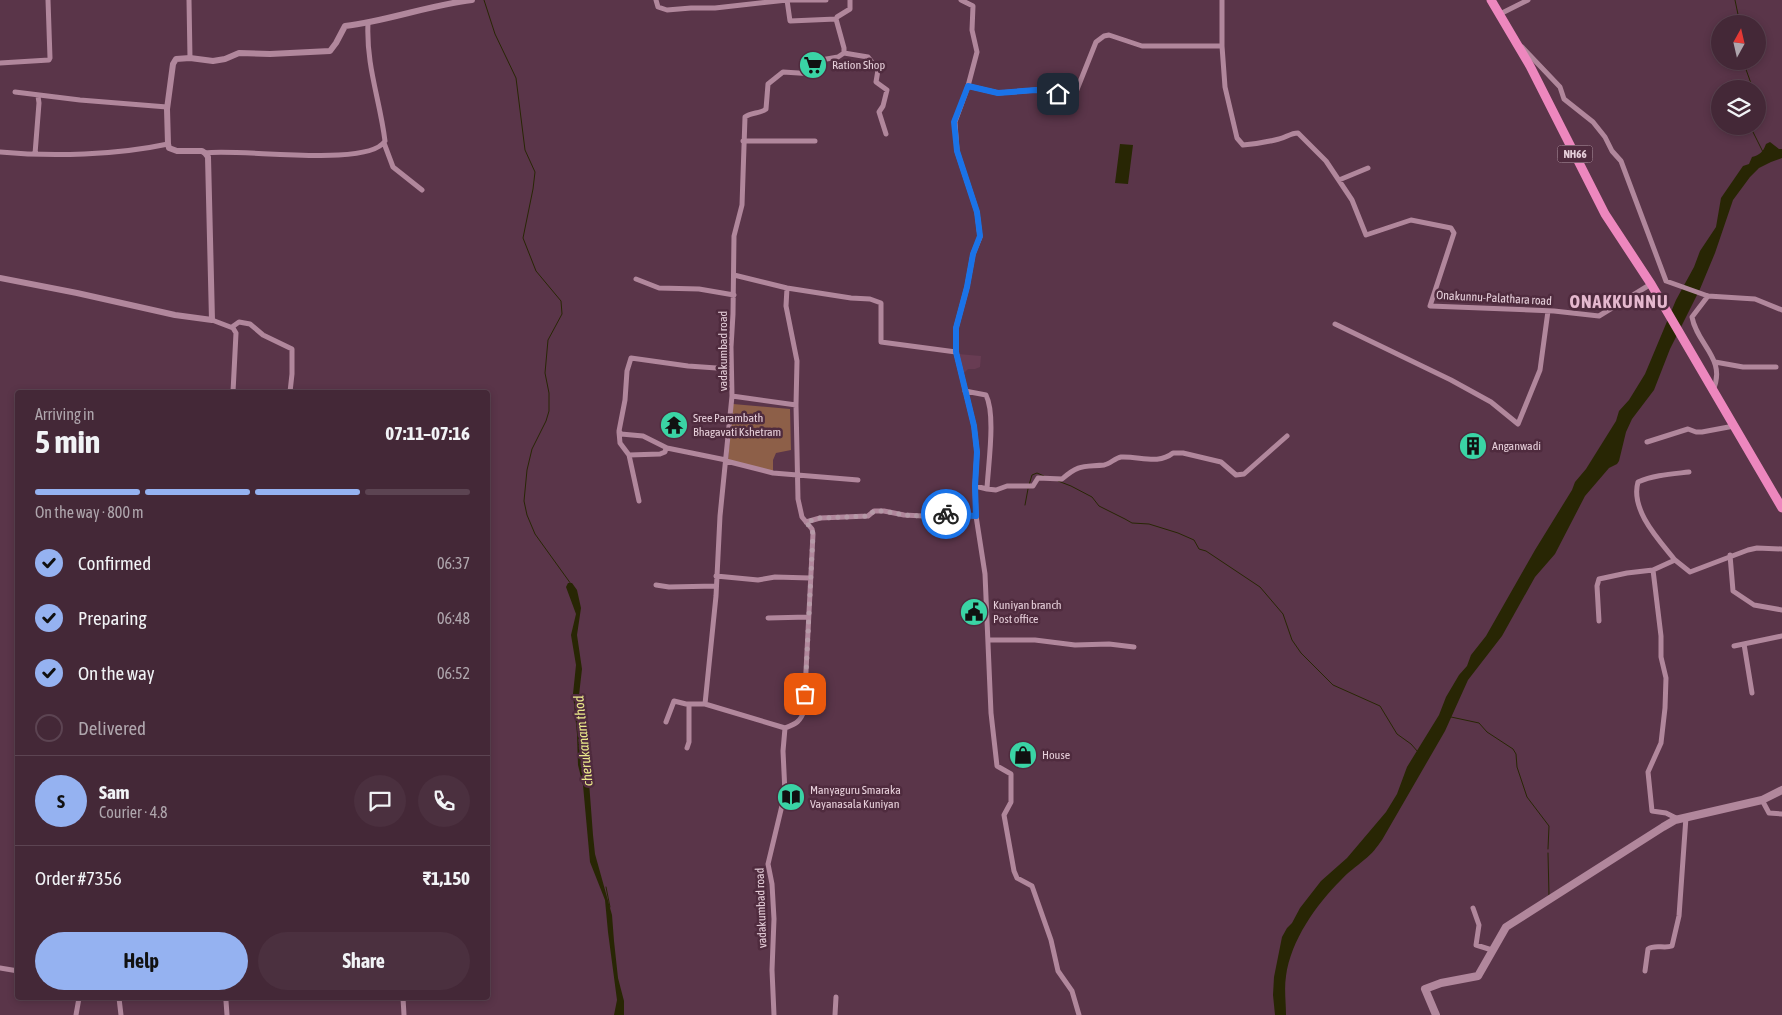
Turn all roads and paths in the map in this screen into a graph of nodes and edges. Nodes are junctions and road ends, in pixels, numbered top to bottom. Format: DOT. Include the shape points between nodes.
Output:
graph roads {
  1 [pos="48,0"];
  2 [pos="189,0"];
  3 [pos="472,0"];
  4 [pos="656,0"];
  5 [pos="787,0"];
  6 [pos="826,0"];
  7 [pos="850,0"];
  8 [pos="961,0"];
  9 [pos="1222,0"];
  10 [pos="1491,0"];
  11 [pos="1528,0"];
  12 [pos="1500,14"];
  13 [pos="836,19"];
  14 [pos="368,23"];
  15 [pos="1514,37"];
  16 [pos="1222,46"];
  17 [pos="844,53"];
  18 [pos="190,58"];
  19 [pos="0,64"];
  20 [pos="968,86"];
  21 [pos="14,92"];
  22 [pos="38,96"];
  23 [pos="167,106"];
  24 [pos="886,134"];
  25 [pos="743,141"];
  26 [pos="815,141"];
  27 [pos="384,143"];
  28 [pos="168,144"];
  29 [pos="0,152"];
  30 [pos="206,153"];
  31 [pos="35,154"];
  32 [pos="1368,168"];
  33 [pos="1339,180"];
  34 [pos="422,190"];
  35 [pos="734,275"];
  36 [pos="0,278"];
  37 [pos="636,279"];
  38 [pos="1651,284"];
  39 [pos="787,288"];
  40 [pos="734,295"];
  41 [pos="1708,296"];
  42 [pos="1782,310"];
  43 [pos="1548,311"];
  44 [pos="212,320"];
  45 [pos="1335,324"];
  46 [pos="232,327"];
  47 [pos="956,352"];
  48 [pos="1715,362"];
  49 [pos="1776,367"];
  50 [pos="731,369"];
  51 [pos="233,390"];
  52 [pos="290,390"];
  53 [pos="1713,390"];
  54 [pos="965,392"];
  55 [pos="732,396"];
  56 [pos="796,405"];
  57 [pos="1734,426"];
  58 [pos="619,432"];
  59 [pos="1287,436"];
  60 [pos="1647,442"];
  61 [pos="666,448"];
  62 [pos="629,455"];
  63 [pos="726,461"];
  64 [pos="1689,472"];
  65 [pos="797,475"];
  66 [pos="858,480"];
  67 [pos="975,486"];
  68 [pos="986,490"];
  69 [pos="638,501"];
  70 [pos="1782,508"];
  71 [pos="976,516"];
  72 [pos="806,522"];
  73 [pos="1782,549"];
  74 [pos="1730,556"];
  75 [pos="1676,560"];
  76 [pos="1653,570"];
  77 [pos="716,576"];
  78 [pos="810,578"];
  79 [pos="656,584"];
  80 [pos="716,586"];
  81 [pos="1782,610"];
  82 [pos="808,617"];
  83 [pos="768,618"];
  84 [pos="1599,621"];
  85 [pos="1782,636"];
  86 [pos="989,640"];
  87 [pos="1744,644"];
  88 [pos="1734,646"];
  89 [pos="1134,648"];
  90 [pos="1752,693"];
  91 [pos="689,704"];
  92 [pos="705,704"];
  93 [pos="666,722"];
  94 [pos="785,728"];
  95 [pos="687,748"];
  96 [pos="1782,790"];
  97 [pos="1762,800"];
  98 [pos="1782,814"];
  99 [pos="1686,817"];
  100 [pos="1678,819"];
  101 [pos="1473,908"];
  102 [pos="1492,950"];
  103 [pos="0,968"];
  104 [pos="15,970"];
  105 [pos="1645,971"];
  106 [pos="836,997"];
  107 [pos="79,1000"];
  108 [pos="119,1000"];
  109 [pos="403,1000"];
  110 [pos="226,1001"];
  111 [pos="76,1015"];
  112 [pos="121,1015"];
  113 [pos="227,1015"];
  114 [pos="404,1015"];
  115 [pos="774,1015"];
  116 [pos="835,1015"];
  117 [pos="1079,1015"];
  118 [pos="1436,1015"];
  1 -- 19 [label="street" via="49,60"];
  2 -- 18 [label="street"];
  3 -- 14 [label="street"];
  4 -- 5 [label="street" via="658,7 667,10"];
  5 -- 6 [label="street"];
  5 -- 13 [label="street" via="790,21"];
  7 -- 13 [label="street" via="850,9"];
  8 -- 20 [label="street" via="973,6 972,30 977,52"];
  9 -- 16 [label="street"];
  10 -- 12 [label="highway, NH66"];
  11 -- 12 [label="street"];
  12 -- 15 [label="highway, NH66"];
  13 -- 17 [label="street"];
  14 -- 18 [label="street" via="345,26 330,51 239,53 213,61"];
  14 -- 27 [label="street" via="369,63 383,124"];
  15 -- 38 [label="highway, NH66" via="1605,214"];
  15 -- 41 [label="street" via="1560,87 1564,98 1593,122 1621,161 1666,282"];
  16 -- 20 [label="street" via="1142,46 1109,35 1096,42 1076,92 1070,96 1036,90 998,93"];
  16 -- 33 [label="street, Onakunnu-Palathara road" via="1225,87 1237,138 1243,145 1261,144 1298,133 1326,161"];
  17 -- 24 [label="street" via="868,57 878,70 876,82 887,90 879,112"];
  17 -- 25 [label="street, vadakumbad road" via="821,60 817,74 783,72 768,84 766,109 745,117"];
  18 -- 23 [label="street" via="176,60 173,64"];
  20 -- 47 [label="street" via="954,122 957,151 977,212 980,236 956,328"];
  21 -- 22 [label="street"];
  22 -- 23 [label="street"];
  22 -- 31 [label="street"];
  23 -- 28 [label="street"];
  25 -- 26 [label="street"];
  25 -- 35 [label="street, vadakumbad road" via="742,205 734,236"];
  27 -- 30 [label="street" via="372,151 337,156 238,151"];
  27 -- 34 [label="street" via="393,167"];
  28 -- 30 [label="street" via="177,152"];
  28 -- 31 [label="street" via="112,151"];
  29 -- 31 [label="street"];
  30 -- 44 [label="street"];
  32 -- 33 [label="street"];
  33 -- 43 [label="street, Onakunnu-Palathara road" via="1352,200 1366,235 1411,220 1451,228 1454,234 1430,306"];
  35 -- 39 [label="street"];
  35 -- 40 [label="street, vadakumbad road"];
  36 -- 44 [label="street"];
  37 -- 40 [label="street" via="659,288 699,289"];
  38 -- 43 [label="street, Onakunnu-Palathara road" via="1598,316"];
  38 -- 53 [label="highway, NH66"];
  39 -- 47 [label="street" via="876,300 882,309 881,342"];
  39 -- 56 [label="street" via="786,306 797,361"];
  40 -- 50 [label="street, vadakumbad road"];
  41 -- 42 [label="street" via="1755,299"];
  41 -- 48 [label="street" via="1692,317 1694,328"];
  43 -- 45 [label="street" via="1540,370 1518,424 1491,402 1451,380"];
  44 -- 46 [label="street"];
  46 -- 51 [label="street" via="236,333"];
  46 -- 52 [label="street" via="239,322 250,324 263,335 292,349"];
  47 -- 54 [label="street"];
  48 -- 49 [label="street" via="1743,367"];
  48 -- 53 [label="street" via="1718,380"];
  50 -- 55 [label="street, vadakumbad road"];
  50 -- 58 [label="street" via="631,358"];
  53 -- 57 [label="highway, NH66"];
  54 -- 67 [label="street" via="977,452"];
  54 -- 68 [label="street" via="986,395 989,401"];
  55 -- 56 [label="street, vadakumbad road"];
  55 -- 63 [label="street"];
  56 -- 65 [label="street"];
  57 -- 60 [label="street" via="1702,432 1688,429"];
  57 -- 70 [label="highway, NH66"];
  58 -- 61 [label="street" via="648,438"];
  58 -- 62 [label="street" via="620,443"];
  59 -- 68 [label="street" via="1244,474 1236,475 1221,462 1174,453 1160,460 1119,457 1106,465 1084,465 1062,479 1038,478 1033,486"];
  61 -- 62 [label="street" via="660,454"];
  61 -- 63 [label="street"];
  62 -- 69 [label="street"];
  63 -- 65 [label="street" via="773,473"];
  63 -- 77 [label="street"];
  64 -- 75 [label="street" via="1642,480 1637,486 1640,506 1650,528"];
  65 -- 66 [label="street"];
  65 -- 72 [label="street" via="800,511"];
  67 -- 68 [label="street"];
  67 -- 71 [label="street"];
  71 -- 72 [label="street" via="923,516 874,511 868,516 820,518"];
  71 -- 86 [label="street" via="985,574"];
  72 -- 78 [label="street" via="813,534"];
  73 -- 74 [label="street" via="1757,548"];
  74 -- 75 [label="street" via="1690,572"];
  74 -- 81 [label="street" via="1733,591 1754,605"];
  75 -- 76 [label="street"];
  76 -- 84 [label="street" via="1599,579"];
  76 -- 100 [label="street" via="1666,678 1661,743 1648,772 1652,811"];
  77 -- 78 [label="street" via="758,580"];
  77 -- 80 [label="street"];
  78 -- 82 [label="street"];
  79 -- 80 [label="street" via="669,587"];
  80 -- 92 [label="street"];
  82 -- 83 [label="street"];
  82 -- 94 [label="street" via="804,710 798,722"];
  85 -- 87 [label="street"];
  86 -- 89 [label="street" via="1109,644"];
  86 -- 117 [label="street" via="991,714 997,766 1011,774 1011,802 1004,815 1014,871 1017,878 1032,886 1058,971 1072,991"];
  87 -- 88 [label="street"];
  87 -- 90 [label="street"];
  91 -- 92 [label="street"];
  91 -- 93 [label="street" via="674,701"];
  91 -- 95 [label="street"];
  92 -- 94 [label="street"];
  94 -- 115 [label="street, vadakumbad road" via="785,792 768,864 774,919"];
  96 -- 97 [label="main road"];
  97 -- 98 [label="street" via="1769,813"];
  97 -- 99 [label="main road"];
  99 -- 100 [label="main road"];
  99 -- 105 [label="street" via="1679,916 1672,946 1648,949"];
  100 -- 102 [label="main road" via="1506,926"];
  101 -- 102 [label="street" via="1479,926 1476,946"];
  102 -- 118 [label="main road" via="1478,976 1426,989"];
  103 -- 104 [label="street"];
  106 -- 116 [label="street"];
  107 -- 111 [label="street"];
  108 -- 112 [label="street"];
  109 -- 114 [label="street"];
  110 -- 113 [label="street"];
}
